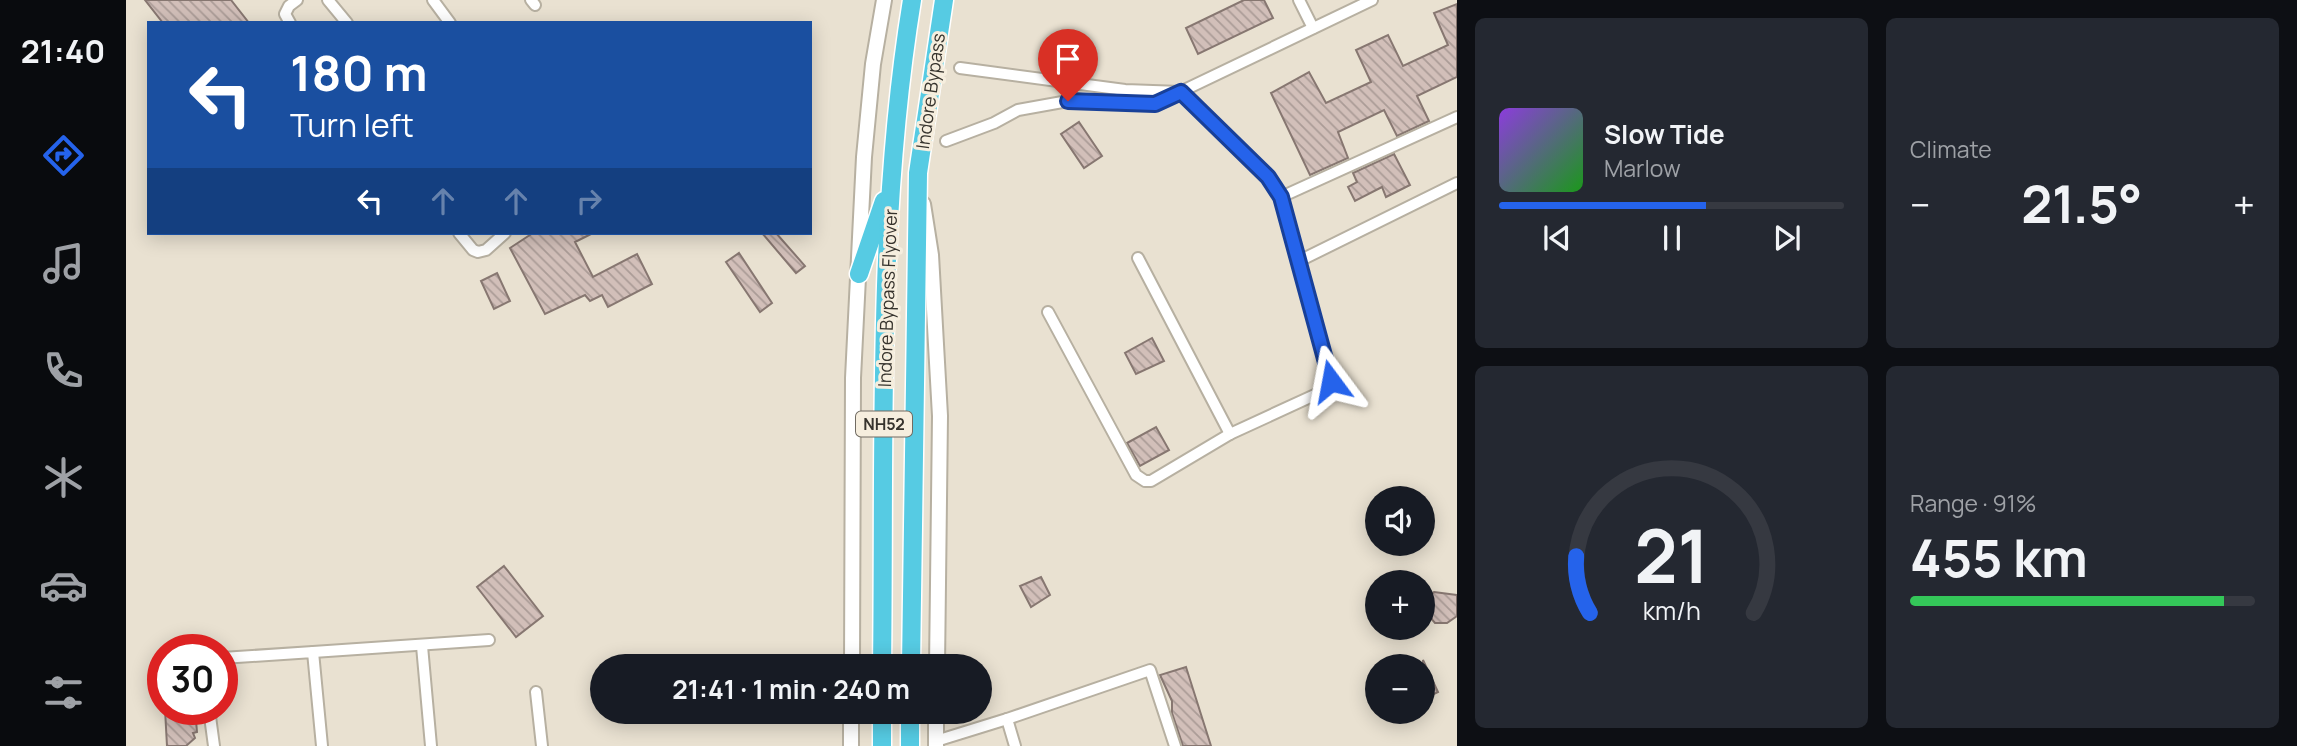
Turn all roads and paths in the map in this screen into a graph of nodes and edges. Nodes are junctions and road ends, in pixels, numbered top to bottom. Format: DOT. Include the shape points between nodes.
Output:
graph roads {
  1 [pos="297,0"];
  2 [pos="328,0"];
  3 [pos="433,0"];
  4 [pos="884,0"];
  5 [pos="912,0"];
  6 [pos="944,0"];
  7 [pos="1299,0"];
  8 [pos="1372,0"];
  9 [pos="289,21"];
  10 [pos="345,21"];
  11 [pos="449,21"];
  12 [pos="1313,28"];
  13 [pos="960,68"];
  14 [pos="1181,92"];
  15 [pos="1457,117"];
  16 [pos="946,141"];
  17 [pos="890,181"];
  18 [pos="918,181"];
  19 [pos="1457,183"];
  20 [pos="1281,197"];
  21 [pos="461,235"];
  22 [pos="503,235"];
  23 [pos="1138,258"];
  24 [pos="1299,261"];
  25 [pos="859,274"];
  26 [pos="1048,312"];
  27 [pos="1230,434"];
  28 [pos="489,640"];
  29 [pos="422,646"];
  30 [pos="313,652"];
  31 [pos="852,654"];
  32 [pos="882,654"];
  33 [pos="911,654"];
  34 [pos="938,654"];
  35 [pos="238,657"];
  36 [pos="537,692"];
  37 [pos="1007,719"];
  38 [pos="851,724"];
  39 [pos="882,724"];
  40 [pos="910,724"];
  41 [pos="936,724"];
  42 [pos="211,725"];
  43 [pos="936,743"];
  44 [pos="214,746"];
  45 [pos="322,746"];
  46 [pos="431,746"];
  47 [pos="542,746"];
  48 [pos="851,746"];
  49 [pos="882,746"];
  50 [pos="910,746"];
  51 [pos="1015,746"];
  52 [pos="1175,746"];
  1 -- 9 [label="street" via="286,10"];
  2 -- 10 [label="street"];
  3 -- 11 [label="street"];
  4 -- 25 [label="street" via="864,157"];
  5 -- 17 [label="highway, Indore Bypass / NH52"];
  6 -- 18 [label="highway, Indore Bypass / NH52"];
  7 -- 12 [label="street"];
  8 -- 12 [label="street"];
  12 -- 14 [label="street"];
  13 -- 14 [label="street" via="1125,90"];
  14 -- 16 [label="street" via="1155,104 1068,101 1018,110"];
  14 -- 20 [label="street" via="1268,177"];
  15 -- 20 [label="street"];
  17 -- 25 [label="highway"];
  17 -- 32 [label="highway, Indore Bypass Flyover / NH52"];
  18 -- 33 [label="highway, Indore Bypass Flyover / NH52"];
  18 -- 34 [label="street" via="931,255 940,402"];
  19 -- 24 [label="street"];
  20 -- 24 [label="street"];
  21 -- 22 [label="street" via="478,252"];
  23 -- 27 [label="street"];
  24 -- 27 [label="street" via="1331,381 1319,393"];
  25 -- 31 [label="street" via="853,377"];
  26 -- 27 [label="street" via="1140,479 1150,481"];
  28 -- 29 [label="street"];
  29 -- 30 [label="street"];
  29 -- 46 [label="street"];
  30 -- 35 [label="street"];
  30 -- 45 [label="street"];
  36 -- 47 [label="street"];
  37 -- 43 [label="street"];
  37 -- 51 [label="street"];
  37 -- 52 [label="street" via="1150,670"];
  38 -- 48 [label="street"];
  39 -- 49 [label="highway"];
  40 -- 50 [label="highway"];
  41 -- 43 [label="street"];
  42 -- 44 [label="street"];
}
